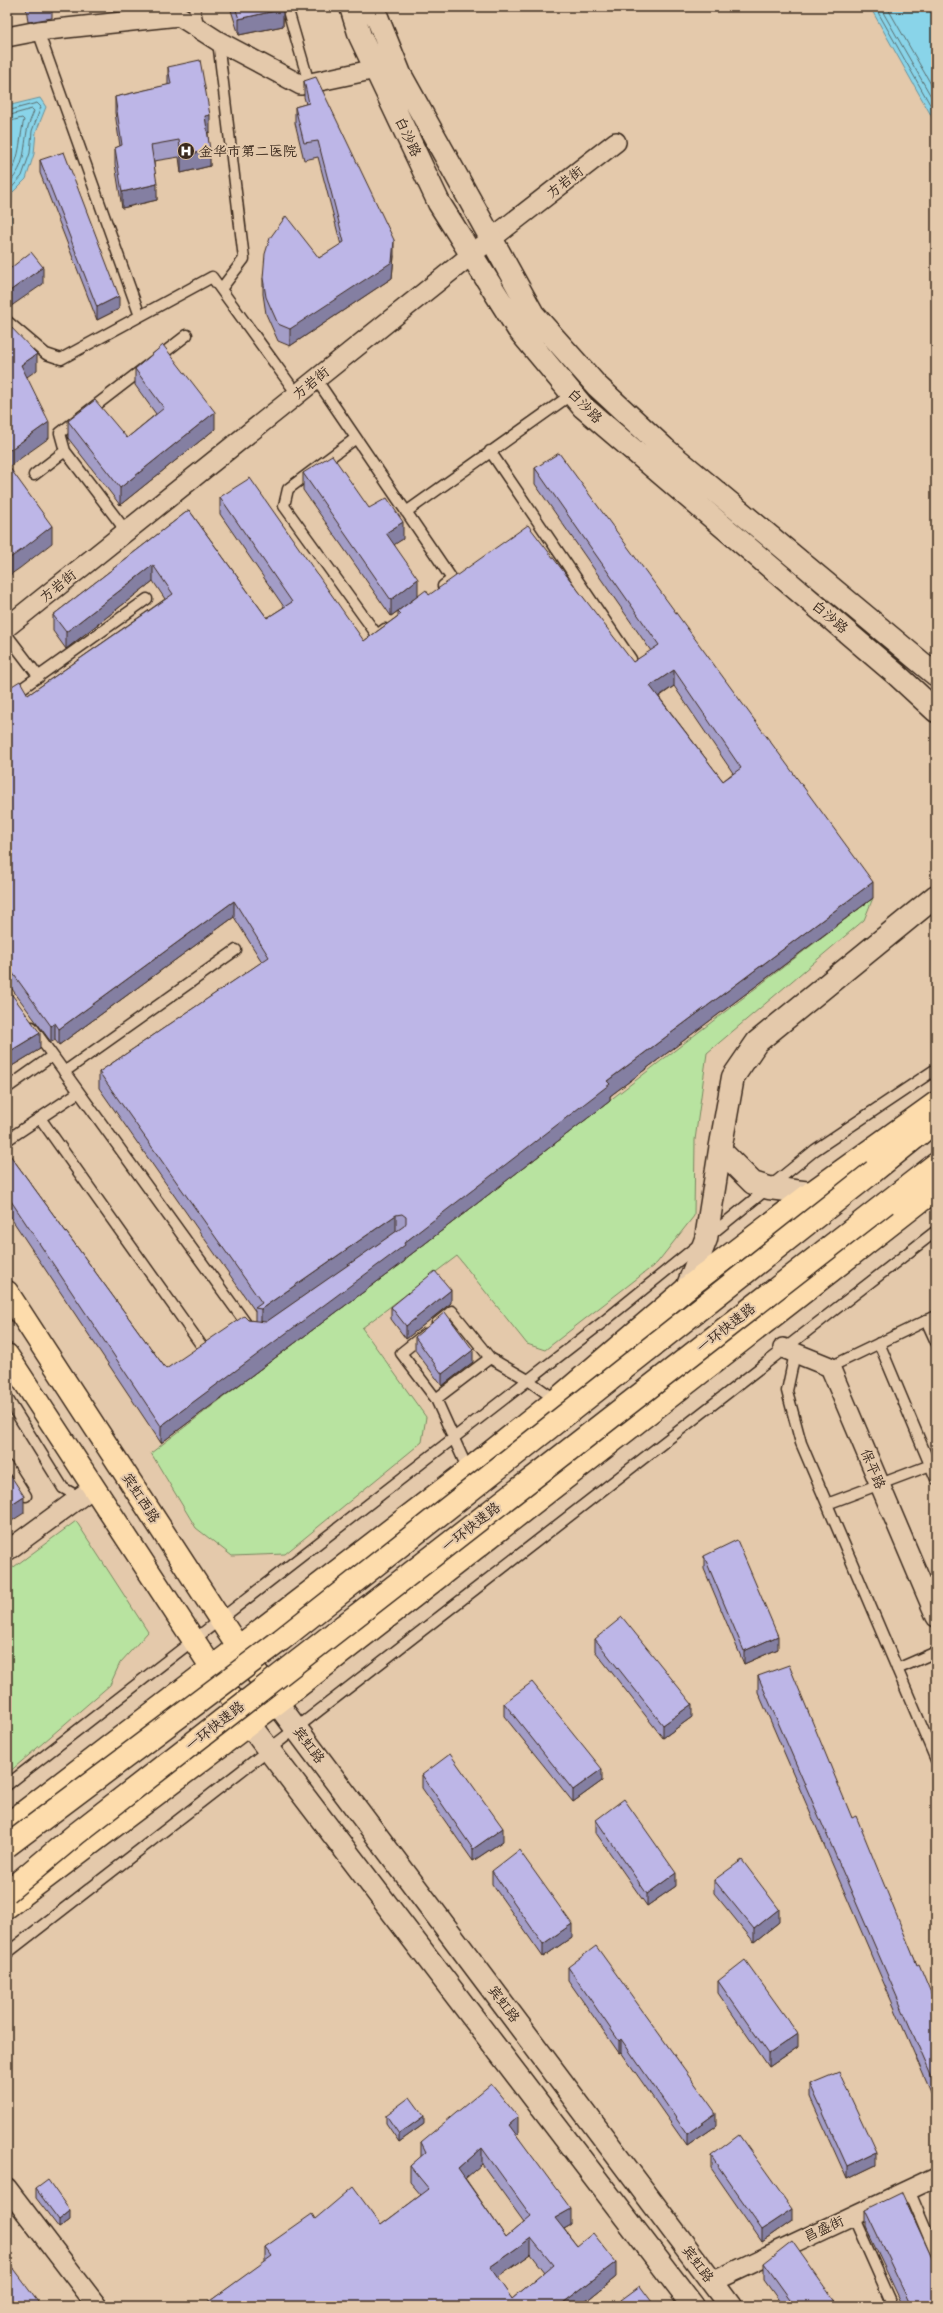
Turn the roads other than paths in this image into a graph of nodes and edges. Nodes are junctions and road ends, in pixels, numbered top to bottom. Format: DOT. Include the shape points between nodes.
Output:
graph roads {
  1 [pos="194,7"];
  2 [pos="287,7"];
  3 [pos="351,7"];
  4 [pos="373,7"];
  5 [pos="199,29"];
  6 [pos="38,31"];
  7 [pos="7,37"];
  8 [pos="218,41"];
  9 [pos="376,69"];
  10 [pos="309,83"];
  11 [pos="616,142"];
  12 [pos="491,239"];
  13 [pos="471,255"];
  14 [pos="221,290"];
  15 [pos="140,316"];
  16 [pos="7,320"];
  17 [pos="187,336"];
  18 [pos="316,379"];
  19 [pos="298,394"];
  20 [pos="572,394"];
  21 [pos="356,438"];
  22 [pos="65,451"];
  23 [pos="490,452"];
  24 [pos="34,475"];
  25 [pos="406,512"];
  26 [pos="126,531"];
  27 [pos="434,593"];
  28 [pos="147,599"];
  29 [pos="396,621"];
  30 [pos="7,627"];
  31 [pos="7,635"];
  32 [pos="631,659"];
  33 [pos="936,675"];
  34 [pos="38,677"];
  35 [pos="7,699"];
  36 [pos="936,711"];
  37 [pos="936,896"];
  38 [pos="236,950"];
  39 [pos="25,1018"];
  40 [pos="52,1056"];
  41 [pos="936,1069"];
  42 [pos="64,1072"];
  43 [pos="7,1088"];
  44 [pos="79,1092"];
  45 [pos="936,1104"];
  46 [pos="40,1118"];
  47 [pos="936,1121"];
  48 [pos="7,1140"];
  49 [pos="720,1150"];
  50 [pos="936,1164"];
  51 [pos="770,1188"];
  52 [pos="936,1189"];
  53 [pos="811,1193"];
  54 [pos="936,1231"];
  55 [pos="706,1239"];
  56 [pos="687,1288"];
  57 [pos="7,1292"];
  58 [pos="936,1316"];
  59 [pos="926,1320"];
  60 [pos="262,1333"];
  61 [pos="216,1342"];
  62 [pos="936,1342"];
  63 [pos="879,1343"];
  64 [pos="789,1350"];
  65 [pos="7,1355"];
  66 [pos="490,1358"];
  67 [pos="830,1367"];
  68 [pos="528,1380"];
  69 [pos="7,1398"];
  70 [pos="436,1399"];
  71 [pos="556,1400"];
  72 [pos="454,1438"];
  73 [pos="933,1464"];
  74 [pos="7,1466"];
  75 [pos="466,1472"];
  76 [pos="936,1479"];
  77 [pos="880,1483"];
  78 [pos="87,1492"];
  79 [pos="26,1496"];
  80 [pos="827,1504"];
  81 [pos="7,1551"];
  82 [pos="936,1617"];
  83 [pos="220,1619"];
  84 [pos="194,1639"];
  85 [pos="238,1647"];
  86 [pos="936,1652"];
  87 [pos="211,1668"];
  88 [pos="897,1669"];
  89 [pos="277,1703"];
  90 [pos="249,1724"];
  91 [pos="297,1729"];
  92 [pos="269,1751"];
  93 [pos="936,1760"];
  94 [pos="7,1785"];
  95 [pos="7,1825"];
  96 [pos="7,1846"];
  97 [pos="7,1892"];
  98 [pos="7,1906"];
  99 [pos="7,1953"];
  100 [pos="936,2177"];
  101 [pos="7,2188"];
  102 [pos="909,2190"];
  103 [pos="853,2216"];
  104 [pos="936,2254"];
  105 [pos="712,2282"];
  106 [pos="97,2306"];
  107 [pos="693,2306"];
  108 [pos="730,2306"];
  109 [pos="894,2306"];
  1 -- 5 [label="lane"];
  2 -- 10 [label="lane"];
  3 -- 9 [label="main road, 白沙路" via="360,36"];
  4 -- 12 [label="main road, 白沙路" via="400,74"];
  5 -- 6 [label="street" via="179,16"];
  5 -- 8 [label="street"];
  6 -- 7 [label="street"];
  6 -- 15 [label="lane"];
  8 -- 10 [label="street" via="300,85"];
  8 -- 14 [label="lane" via="244,259"];
  9 -- 10 [label="street"];
  9 -- 13 [label="main road, 白沙路" via="439,203"];
  11 -- 12 [label="street, 方岩街"];
  12 -- 13 [label="street, 方岩街"];
  12 -- 33 [label="main road, 白沙路" via="533,314 597,386 665,449"];
  13 -- 18 [label="street, 方岩街"];
  13 -- 20 [label="main road, 白沙路" via="518,329"];
  14 -- 15 [label="lane" via="212,277"];
  14 -- 19 [label="lane"];
  15 -- 16 [label="lane" via="61,359 46,354"];
  17 -- 22 [label="lane" via="60,433"];
  18 -- 19 [label="street, 方岩街"];
  18 -- 21 [label="lane"];
  19 -- 26 [label="street, 方岩街"];
  20 -- 23 [label="lane"];
  20 -- 36 [label="main road, 白沙路" via="583,407"];
  21 -- 25 [label="lane"];
  21 -- 29 [label="lane" via="288,489 284,506 377,635"];
  22 -- 24 [label="lane"];
  22 -- 26 [label="lane"];
  23 -- 25 [label="lane"];
  23 -- 32 [label="lane"];
  25 -- 27 [label="lane" via="452,579"];
  26 -- 30 [label="street, 方岩街"];
  28 -- 34 [label="lane"];
  31 -- 34 [label="lane"];
  34 -- 35 [label="lane"];
  37 -- 49 [label="main road" via="757,1042 733,1077"];
  38 -- 42 [label="lane"];
  39 -- 40 [label="lane"];
  40 -- 42 [label="lane"];
  40 -- 43 [label="lane"];
  41 -- 51 [label="lane" via="815,1150"];
  42 -- 44 [label="lane"];
  44 -- 46 [label="lane"];
  44 -- 60 [label="lane" via="243,1326"];
  45 -- 53 [label="main road"];
  46 -- 48 [label="lane"];
  46 -- 61 [label="lane" via="201,1351"];
  47 -- 96 [label="main road, 一环快速路, bridge" via="281,1640"];
  49 -- 51 [label="main road" via="753,1183"];
  49 -- 55 [label="main road"];
  50 -- 97 [label="main road, 一环快速路, bridge" via="82,1829"];
  51 -- 53 [label="main road"];
  51 -- 55 [label="lane"];
  52 -- 89 [label="main road"];
  53 -- 56 [label="main road"];
  54 -- 64 [label="lane"];
  55 -- 56 [label="main road"];
  55 -- 68 [label="lane"];
  56 -- 71 [label="main road"];
  57 -- 83 [label="main road, 宾虹西路"];
  58 -- 59 [label="lane"];
  59 -- 62 [label="lane"];
  59 -- 63 [label="lane"];
  63 -- 67 [label="lane"];
  63 -- 73 [label="lane"];
  64 -- 67 [label="street"];
  64 -- 80 [label="lane" via="787,1391 801,1443"];
  64 -- 91 [label="lane"];
  65 -- 78 [label="main road"];
  66 -- 68 [label="lane"];
  66 -- 70 [label="lane"];
  66 -- 70 [label="lane" via="452,1311 401,1353"];
  67 -- 77 [label="street, 保平路"];
  68 -- 71 [label="lane"];
  68 -- 72 [label="lane"];
  69 -- 78 [label="lane" via="63,1488"];
  70 -- 72 [label="lane"];
  71 -- 75 [label="main road"];
  72 -- 75 [label="lane"];
  72 -- 83 [label="lane"];
  73 -- 76 [label="lane"];
  73 -- 77 [label="lane"];
  74 -- 79 [label="lane"];
  75 -- 85 [label="main road"];
  77 -- 80 [label="lane"];
  77 -- 82 [label="street, 保平路"];
  78 -- 81 [label="street"];
  78 -- 84 [label="main road"];
  80 -- 88 [label="lane"];
  83 -- 84 [label="lane"];
  83 -- 85 [label="main road, 宾虹西路"];
  84 -- 87 [label="main road"];
  84 -- 94 [label="lane"];
  85 -- 87 [label="main road"];
  85 -- 89 [label="main road, 宾虹西路"];
  86 -- 88 [label="lane"];
  87 -- 90 [label="main road"];
  87 -- 95 [label="main road"];
  88 -- 93 [label="lane"];
  89 -- 90 [label="main road"];
  89 -- 91 [label="main road, 宾虹路"];
  90 -- 92 [label="main road"];
  90 -- 98 [label="main road"];
  91 -- 92 [label="lane"];
  91 -- 105 [label="main road, 宾虹路"];
  92 -- 99 [label="lane"];
  92 -- 107 [label="main road"];
  100 -- 102 [label="street, 昌盛街"];
  101 -- 106 [label="street"];
  102 -- 103 [label="street, 昌盛街"];
  102 -- 104 [label="lane"];
  103 -- 105 [label="street, 昌盛街"];
  103 -- 109 [label="lane"];
  105 -- 108 [label="main road, 宾虹路"];
}
